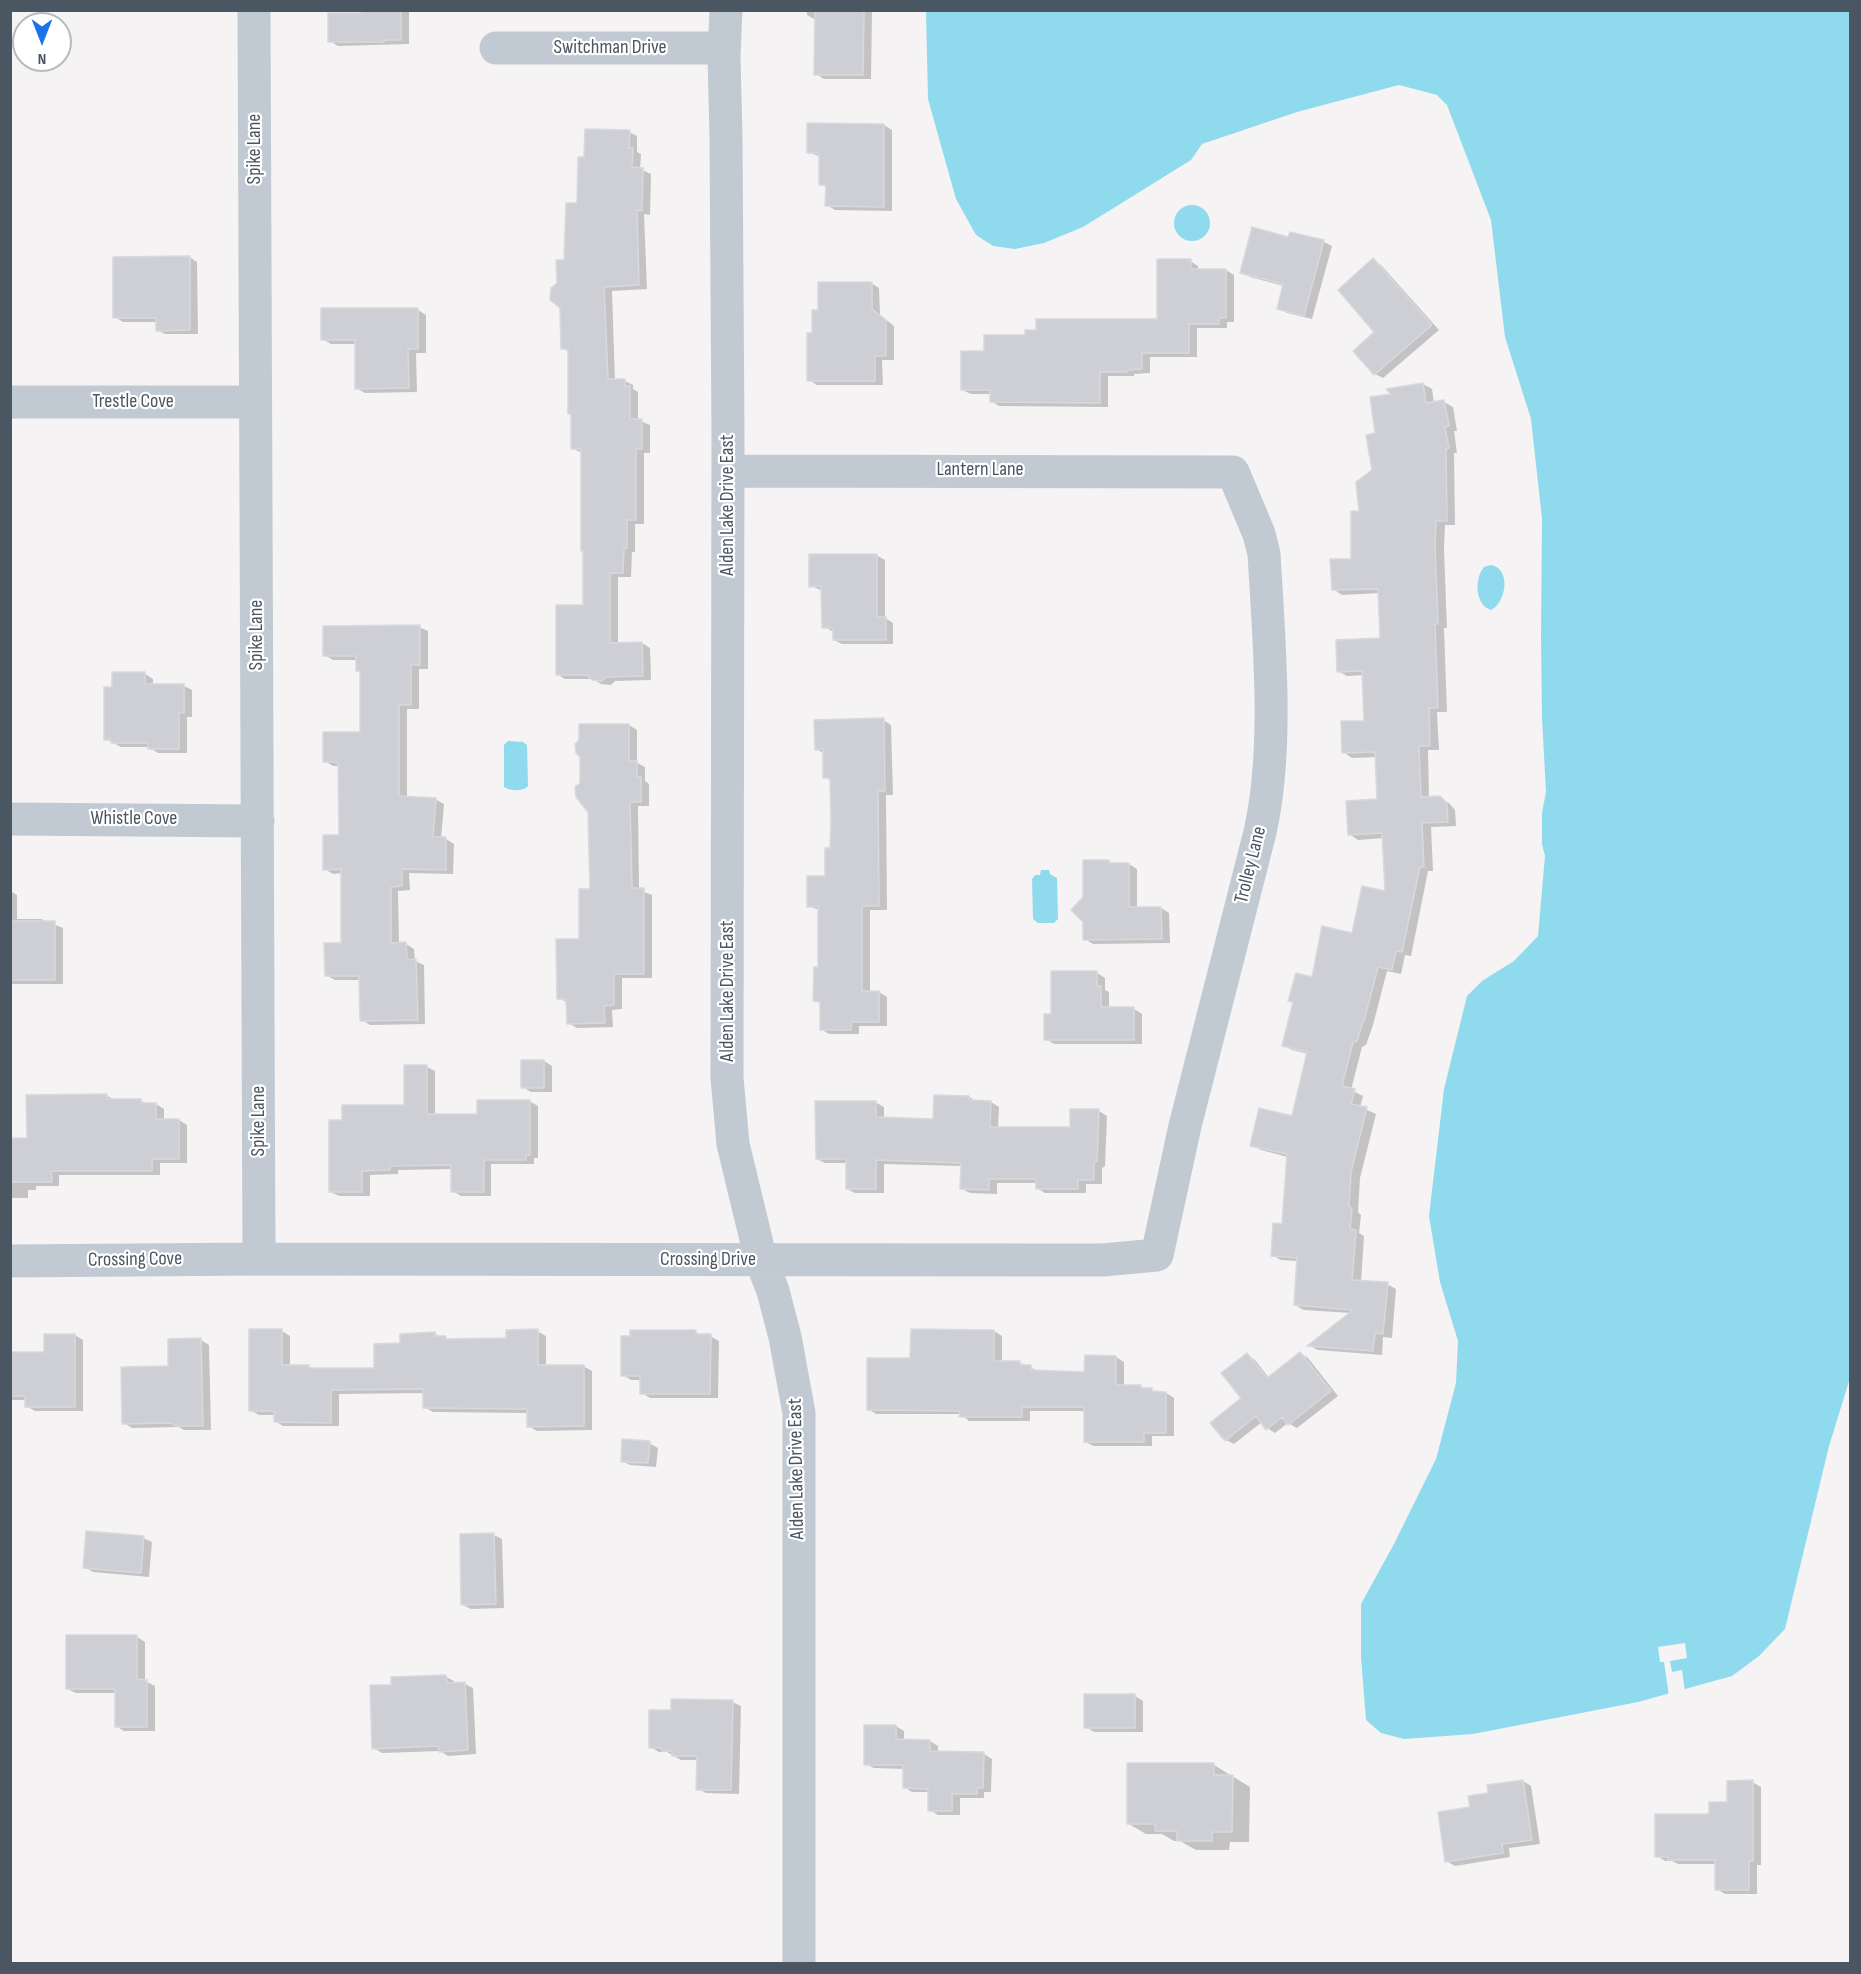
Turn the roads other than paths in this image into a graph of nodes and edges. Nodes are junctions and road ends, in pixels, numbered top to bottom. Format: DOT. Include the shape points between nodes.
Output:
graph roads {
  1 [pos="254,10"];
  2 [pos="726,10"];
  3 [pos="496,48"];
  4 [pos="724,48"];
  5 [pos="10,402"];
  6 [pos="255,402"];
  7 [pos="728,471"];
  8 [pos="1233,472"];
  9 [pos="10,819"];
  10 [pos="258,821"];
  11 [pos="1156,1255"];
  12 [pos="259,1259"];
  13 [pos="761,1260"];
  14 [pos="10,1261"];
  15 [pos="799,1964"];
  1 -- 6 [label="street, Spike Lane"];
  2 -- 4 [label="street, Alden Lake Drive East"];
  3 -- 4 [label="street, Switchman Drive"];
  4 -- 7 [label="street, Alden Lake Drive East"];
  5 -- 6 [label="street, Trestle Cove"];
  6 -- 10 [label="street, Spike Lane"];
  7 -- 8 [label="street, Lantern Lane"];
  7 -- 13 [label="street, Alden Lake Drive East" via="727,1078 733,1144"];
  8 -- 11 [label="street, Trolley Lane" via="1264,554 1269,776 1264,814"];
  9 -- 10 [label="street, Whistle Cove"];
  10 -- 12 [label="street, Spike Lane"];
  11 -- 13 [label="street, Crossing Drive" via="1103,1260"];
  12 -- 13 [label="street, Crossing Drive"];
  12 -- 14 [label="street, Crossing Cove"];
  13 -- 15 [label="street, Alden Lake Drive East" via="785,1337 799,1413"];
}
